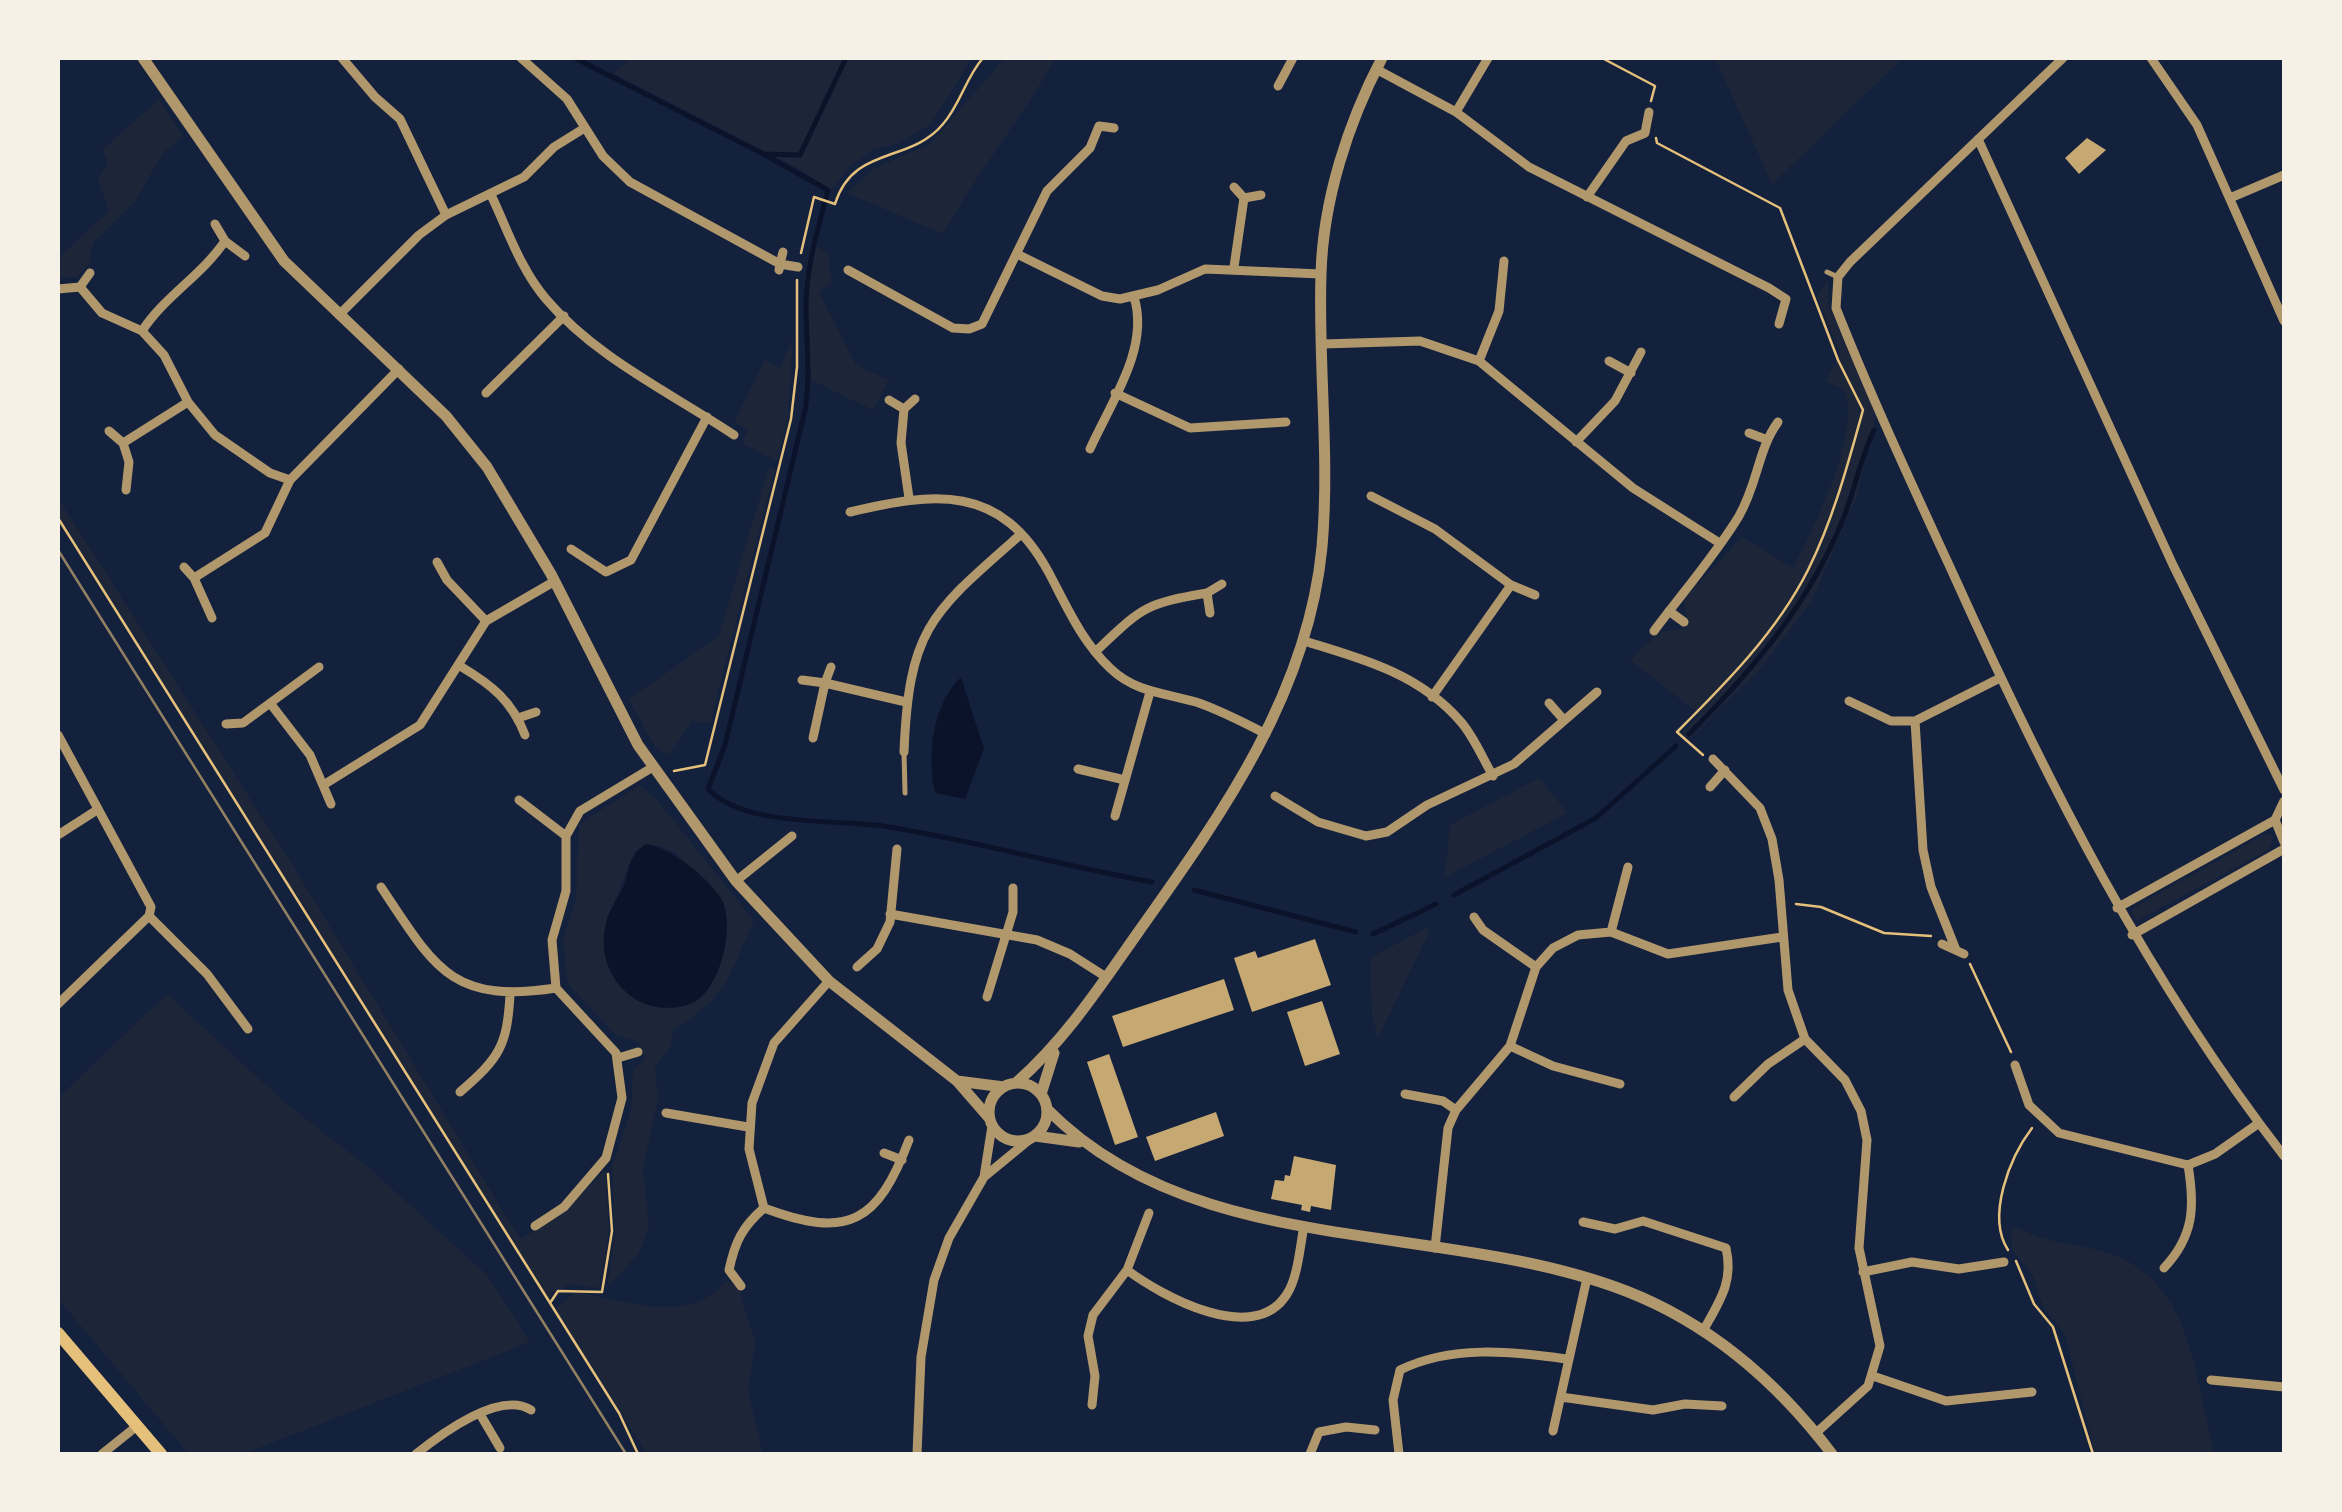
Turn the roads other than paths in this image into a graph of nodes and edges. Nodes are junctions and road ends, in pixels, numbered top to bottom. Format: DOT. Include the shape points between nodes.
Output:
graph roads {
  1 [pos="143,58"];
  2 [pos="342,58"];
  3 [pos="521,58"];
  4 [pos="1293,58"];
  5 [pos="1488,58"];
  6 [pos="2063,58"];
  7 [pos="2150,58"];
  8 [pos="1379,64"];
  9 [pos="1278,86"];
  10 [pos="1456,112"];
  11 [pos="1648,112"];
  12 [pos="1114,128"];
  13 [pos="583,129"];
  14 [pos="1978,139"];
  15 [pos="2284,175"];
  16 [pos="1234,188"];
  17 [pos="1261,195"];
  18 [pos="492,197"];
  19 [pos="1587,197"];
  20 [pos="1244,198"];
  21 [pos="2230,198"];
  22 [pos="446,215"];
  23 [pos="215,224"];
  24 [pos="225,241"];
  25 [pos="783,252"];
  26 [pos="1017,254"];
  27 [pos="245,256"];
  28 [pos="1504,260"];
  29 [pos="779,267"];
  30 [pos="798,267"];
  31 [pos="1234,267"];
  32 [pos="848,270"];
  33 [pos="1827,272"];
  34 [pos="90,273"];
  35 [pos="1321,274"];
  36 [pos="1838,277"];
  37 [pos="80,287"];
  38 [pos="1795,288"];
  39 [pos="58,289"];
  40 [pos="1134,298"];
  41 [pos="1786,299"];
  42 [pos="339,314"];
  43 [pos="564,316"];
  44 [pos="2284,321"];
  45 [pos="1779,324"];
  46 [pos="142,331"];
  47 [pos="1323,344"];
  48 [pos="1640,352"];
  49 [pos="1609,360"];
  50 [pos="1479,361"];
  51 [pos="399,369"];
  52 [pos="1630,374"];
  53 [pos="1116,393"];
  54 [pos="486,394"];
  55 [pos="916,399"];
  56 [pos="889,400"];
  57 [pos="188,402"];
  58 [pos="904,409"];
  59 [pos="707,416"];
  60 [pos="1286,422"];
  61 [pos="1778,422"];
  62 [pos="1268,423"];
  63 [pos="109,431"];
  64 [pos="1748,432"];
  65 [pos="734,434"];
  66 [pos="1269,437"];
  67 [pos="1765,439"];
  68 [pos="1576,442"];
  69 [pos="124,443"];
  70 [pos="1090,449"];
  71 [pos="290,480"];
  72 [pos="126,490"];
  73 [pos="1370,496"];
  74 [pos="909,498"];
  75 [pos="850,512"];
  76 [pos="1020,535"];
  77 [pos="1718,542"];
  78 [pos="571,549"];
  79 [pos="437,562"];
  80 [pos="184,567"];
  81 [pos="194,578"];
  82 [pos="555,581"];
  83 [pos="1222,584"];
  84 [pos="1511,585"];
  85 [pos="1207,593"];
  86 [pos="1534,594"];
  87 [pos="1669,611"];
  88 [pos="1210,612"];
  89 [pos="212,618"];
  90 [pos="486,621"];
  91 [pos="1684,622"];
  92 [pos="1654,631"];
  93 [pos="1304,641"];
  94 [pos="1095,652"];
  95 [pos="460,666"];
  96 [pos="319,667"];
  97 [pos="831,667"];
  98 [pos="2000,678"];
  99 [pos="802,680"];
  100 [pos="825,683"];
  101 [pos="1150,692"];
  102 [pos="1597,692"];
  103 [pos="1432,697"];
  104 [pos="1848,701"];
  105 [pos="906,702"];
  106 [pos="270,703"];
  107 [pos="1549,703"];
  108 [pos="536,712"];
  109 [pos="518,718"];
  110 [pos="1564,720"];
  111 [pos="1916,721"];
  112 [pos="226,724"];
  113 [pos="1266,734"];
  114 [pos="58,736"];
  115 [pos="525,736"];
  116 [pos="813,738"];
  117 [pos="904,752"];
  118 [pos="1713,759"];
  119 [pos="1078,770"];
  120 [pos="1725,770"];
  121 [pos="656,773"];
  122 [pos="1493,776"];
  123 [pos="1125,780"];
  124 [pos="325,784"];
  125 [pos="1710,787"];
  126 [pos="2284,790"];
  127 [pos="905,793"];
  128 [pos="1276,796"];
  129 [pos="519,800"];
  130 [pos="2284,801"];
  131 [pos="331,804"];
  132 [pos="97,810"];
  133 [pos="1115,816"];
  134 [pos="2275,820"];
  135 [pos="58,835"];
  136 [pos="566,836"];
  137 [pos="792,836"];
  138 [pos="2284,846"];
  139 [pos="897,849"];
  140 [pos="1628,867"];
  141 [pos="736,881"];
  142 [pos="381,887"];
  143 [pos="1013,888"];
  144 [pos="2117,908"];
  145 [pos="890,914"];
  146 [pos="150,916"];
  147 [pos="1474,916"];
  148 [pos="1611,932"];
  149 [pos="2132,935"];
  150 [pos="1006,936"];
  151 [pos="1782,937"];
  152 [pos="1942,944"];
  153 [pos="858,967"];
  154 [pos="1536,967"];
  155 [pos="1106,978"];
  156 [pos="829,981"];
  157 [pos="556,988"];
  158 [pos="510,995"];
  159 [pos="988,997"];
  160 [pos="58,1004"];
  161 [pos="248,1029"];
  162 [pos="1805,1039"];
  163 [pos="1510,1046"];
  164 [pos="1056,1049"];
  165 [pos="638,1052"];
  166 [pos="618,1058"];
  167 [pos="2015,1065"];
  168 [pos="2034,1074"];
  169 [pos="2019,1078"];
  170 [pos="957,1081"];
  171 [pos="1620,1084"];
  172 [pos="1010,1085"];
  173 [pos="460,1092"];
  174 [pos="1041,1094"];
  175 [pos="1406,1094"];
  176 [pos="1734,1097"];
  177 [pos="1047,1108"];
  178 [pos="1456,1110"];
  179 [pos="666,1113"];
  180 [pos="991,1122"];
  181 [pos="2259,1124"];
  182 [pos="748,1127"];
  183 [pos="1032,1138"];
  184 [pos="908,1140"];
  185 [pos="1079,1142"];
  186 [pos="884,1152"];
  187 [pos="2284,1156"];
  188 [pos="902,1160"];
  189 [pos="2188,1165"];
  190 [pos="984,1176"];
  191 [pos="764,1208"];
  192 [pos="1149,1213"];
  193 [pos="1584,1222"];
  194 [pos="535,1226"];
  195 [pos="1304,1226"];
  196 [pos="1435,1248"];
  197 [pos="2004,1262"];
  198 [pos="2164,1268"];
  199 [pos="1126,1270"];
  200 [pos="1863,1272"];
  201 [pos="1587,1278"];
  202 [pos="741,1286"];
  203 [pos="1703,1331"];
  204 [pos="58,1332"];
  205 [pos="1566,1359"];
  206 [pos="1873,1376"];
  207 [pos="2211,1380"];
  208 [pos="2284,1387"];
  209 [pos="2032,1392"];
  210 [pos="1561,1397"];
  211 [pos="1092,1405"];
  212 [pos="1722,1406"];
  213 [pos="531,1410"];
  214 [pos="480,1414"];
  215 [pos="137,1426"];
  216 [pos="1375,1430"];
  217 [pos="1553,1431"];
  218 [pos="1816,1432"];
  219 [pos="500,1448"];
  220 [pos="918,1453"];
  221 [pos="102,1454"];
  222 [pos="161,1454"];
  223 [pos="416,1454"];
  224 [pos="931,1454"];
  225 [pos="1310,1454"];
  226 [pos="1399,1454"];
  227 [pos="1832,1454"];
  1 -- 42 [label="street" via="256,226"];
  2 -- 22 [label="street" via="400,119"];
  3 -- 13 [label="street" via="568,99"];
  4 -- 9 [label="street"];
  5 -- 10 [label="street"];
  6 -- 14 [label="street"];
  7 -- 21 [label="street" via="2197,125"];
  8 -- 10 [label="street"];
  8 -- 35 [label="street" via="1341,158"];
  10 -- 19 [label="street" via="1529,167"];
  11 -- 19 [label="street" via="1646,133 1626,141"];
  12 -- 26 [label="street" via="1100,126 1090,148 1046,191"];
  13 -- 18 [label="street"];
  13 -- 29 [label="street" via="630,182"];
  14 -- 36 [label="street"];
  14 -- 126 [label="street"];
  15 -- 21 [label="street"];
  16 -- 20 [label="street"];
  17 -- 20 [label="street"];
  18 -- 22 [label="street"];
  18 -- 43 [label="street" via="525,269"];
  19 -- 41 [label="street"];
  20 -- 31 [label="street"];
  21 -- 44 [label="street"];
  22 -- 42 [label="street"];
  23 -- 24 [label="street"];
  24 -- 27 [label="street"];
  24 -- 46 [label="street" via="209,264 161,302"];
  25 -- 29 [label="street"];
  26 -- 32 [label="street" via="982,324 968,330"];
  26 -- 40 [label="street" via="1102,296"];
  28 -- 50 [label="street" via="1499,311"];
  29 -- 30 [label="street"];
  31 -- 35 [label="street"];
  31 -- 40 [label="street" via="1205,269"];
  33 -- 36 [label="lane"];
  34 -- 37 [label="street"];
  35 -- 47 [label="street"];
  36 -- 98 [label="street" via="1836,308"];
  37 -- 39 [label="street"];
  37 -- 46 [label="street" via="102,313"];
  38 -- 41 [label="street"];
  40 -- 53 [label="street" via="1141,331"];
  41 -- 45 [label="street"];
  42 -- 51 [label="street"];
  43 -- 54 [label="street"];
  43 -- 59 [label="street" via="658,390"];
  46 -- 57 [label="street" via="164,355"];
  47 -- 50 [label="street" via="1420,340"];
  47 -- 93 [label="street" via="1322,549"];
  48 -- 52 [label="street"];
  49 -- 52 [label="street"];
  50 -- 68 [label="street"];
  51 -- 71 [label="street"];
  51 -- 82 [label="street" via="487,467"];
  52 -- 68 [label="street" via="1615,402"];
  53 -- 62 [label="street" via="1190,428"];
  53 -- 70 [label="street"];
  55 -- 58 [label="street"];
  56 -- 58 [label="street"];
  57 -- 69 [label="street"];
  57 -- 71 [label="street" via="215,435"];
  58 -- 74 [label="street"];
  59 -- 65 [label="street"];
  59 -- 78 [label="street" via="631,560 606,572"];
  60 -- 62 [label="street"];
  61 -- 67 [label="street"];
  62 -- 66 [label="street"];
  63 -- 69 [label="street"];
  64 -- 67 [label="street"];
  67 -- 77 [label="street" via="1758,479"];
  68 -- 77 [label="street"];
  69 -- 72 [label="street"];
  71 -- 81 [label="street" via="264,533"];
  73 -- 84 [label="street" via="1434,529"];
  74 -- 75 [label="street"];
  74 -- 76 [label="street" via="957,498 996,514"];
  76 -- 94 [label="street"];
  76 -- 105 [label="street" via="931,620"];
  77 -- 87 [label="street"];
  79 -- 90 [label="street"];
  80 -- 81 [label="street"];
  81 -- 89 [label="street"];
  82 -- 90 [label="street"];
  82 -- 121 [label="street"];
  83 -- 85 [label="street"];
  84 -- 86 [label="street"];
  84 -- 103 [label="street"];
  85 -- 88 [label="street"];
  85 -- 94 [label="street" via="1147,605"];
  87 -- 91 [label="street"];
  87 -- 92 [label="street"];
  90 -- 95 [label="street"];
  93 -- 103 [label="street" via="1391,668"];
  93 -- 113 [label="street"];
  94 -- 101 [label="street"];
  95 -- 109 [label="street" via="497,690"];
  95 -- 124 [label="street" via="420,725"];
  96 -- 106 [label="street"];
  97 -- 100 [label="street"];
  98 -- 111 [label="street"];
  98 -- 144 [label="street"];
  99 -- 100 [label="street"];
  100 -- 105 [label="street"];
  100 -- 116 [label="street"];
  101 -- 113 [label="street" via="1212,708"];
  101 -- 123 [label="street"];
  102 -- 110 [label="street"];
  103 -- 122 [label="street" via="1462,722"];
  104 -- 111 [label="street" via="1891,720"];
  105 -- 117 [label="street"];
  106 -- 112 [label="street" via="243,723"];
  106 -- 124 [label="street"];
  107 -- 110 [label="street"];
  108 -- 109 [label="street"];
  109 -- 115 [label="street"];
  110 -- 122 [label="street"];
  111 -- 152 [label="street" via="1922,850 1960,952"];
  113 -- 155 [label="street" via="1204,838"];
  114 -- 132 [label="street"];
  117 -- 127 [label="lane"];
  118 -- 120 [label="street"];
  119 -- 123 [label="street"];
  120 -- 125 [label="street"];
  120 -- 151 [label="street" via="1760,808 1772,839"];
  121 -- 136 [label="street" via="580,811"];
  121 -- 141 [label="street"];
  122 -- 128 [label="street" via="1387,832 1366,836 1318,822"];
  123 -- 133 [label="street"];
  124 -- 131 [label="street"];
  129 -- 136 [label="street"];
  130 -- 134 [label="street"];
  132 -- 135 [label="street"];
  132 -- 146 [label="street" via="148,897"];
  134 -- 138 [label="street"];
  134 -- 144 [label="street"];
  136 -- 157 [label="street" via="566,890 552,940"];
  137 -- 141 [label="street"];
  138 -- 149 [label="street"];
  139 -- 145 [label="street"];
  140 -- 148 [label="street"];
  141 -- 156 [label="street"];
  142 -- 158 [label="street" via="444,972 460,983"];
  143 -- 150 [label="street"];
  144 -- 149 [label="street"];
  145 -- 150 [label="street"];
  145 -- 153 [label="street" via="877,949"];
  146 -- 160 [label="street"];
  146 -- 161 [label="street" via="207,974"];
  147 -- 154 [label="street" via="1482,930"];
  148 -- 151 [label="street" via="1668,954"];
  148 -- 154 [label="street" via="1578,935"];
  149 -- 181 [label="street"];
  150 -- 155 [label="street" via="1037,940"];
  150 -- 159 [label="street"];
  151 -- 162 [label="street" via="1788,990"];
  154 -- 163 [label="street"];
  155 -- 164 [label="street"];
  156 -- 170 [label="street"];
  156 -- 182 [label="street" via="774,1042"];
  157 -- 158 [label="street"];
  157 -- 166 [label="street"];
  158 -- 173 [label="street" via="503,1047"];
  162 -- 176 [label="street"];
  162 -- 200 [label="street" via="1845,1080 1861,1111 1867,1140"];
  163 -- 171 [label="street" via="1552,1066"];
  163 -- 178 [label="street"];
  164 -- 172 [label="street"];
  164 -- 174 [label="street"];
  165 -- 166 [label="street"];
  166 -- 194 [label="street" via="622,1098 606,1158 564,1206"];
  167 -- 169 [label="street"];
  168 -- 169 [label="street"];
  169 -- 189 [label="street" via="2028,1105 2059,1132"];
  170 -- 172 [label="street"];
  170 -- 180 [label="street"];
  172 -- 174 [label="street"];
  172 -- 180 [label="street" via="992,1100"];
  174 -- 177 [label="street"];
  175 -- 178 [label="street"];
  177 -- 183 [label="street" via="1045,1124"];
  177 -- 185 [label="street"];
  178 -- 196 [label="street" via="1448,1128"];
  179 -- 182 [label="street"];
  180 -- 183 [label="street" via="1006,1139"];
  180 -- 190 [label="street"];
  181 -- 187 [label="street"];
  181 -- 189 [label="street"];
  182 -- 191 [label="street"];
  183 -- 185 [label="street"];
  183 -- 190 [label="street"];
  184 -- 188 [label="street"];
  185 -- 195 [label="street" via="1180,1191"];
  186 -- 188 [label="street"];
  188 -- 191 [label="street" via="885,1196 857,1219 826,1224"];
  189 -- 198 [label="street" via="2192,1224"];
  190 -- 220 [label="street" via="934,1280 921,1357"];
  191 -- 202 [label="street" via="738,1235 732,1254 729,1270"];
  192 -- 199 [label="street"];
  193 -- 203 [label="street" via="1616,1228 1644,1221 1726,1248 1726,1288"];
  195 -- 196 [label="street"];
  195 -- 199 [label="street" via="1288,1293 1252,1317 1185,1306"];
  196 -- 201 [label="street"];
  197 -- 200 [label="street" via="1958,1269 1912,1262"];
  199 -- 211 [label="street" via="1094,1315 1088,1336"];
  200 -- 206 [label="street" via="1880,1346"];
  201 -- 203 [label="street" via="1662,1306"];
  201 -- 205 [label="street"];
  203 -- 218 [label="street" via="1764,1377"];
  204 -- 215 [label="main road"];
  205 -- 210 [label="street"];
  205 -- 226 [label="street" via="1455,1351 1431,1354 1400,1370 1393,1400"];
  206 -- 209 [label="street" via="1946,1402"];
  206 -- 218 [label="street" via="1860,1396"];
  207 -- 208 [label="street"];
  210 -- 212 [label="street" via="1653,1410"];
  210 -- 217 [label="street"];
  213 -- 214 [label="street" via="511,1406"];
  214 -- 219 [label="street"];
  214 -- 223 [label="street"];
  215 -- 221 [label="street"];
  215 -- 222 [label="main road"];
  216 -- 225 [label="street" via="1319,1432"];
  218 -- 227 [label="street"];
  220 -- 224 [label="street"];
}
